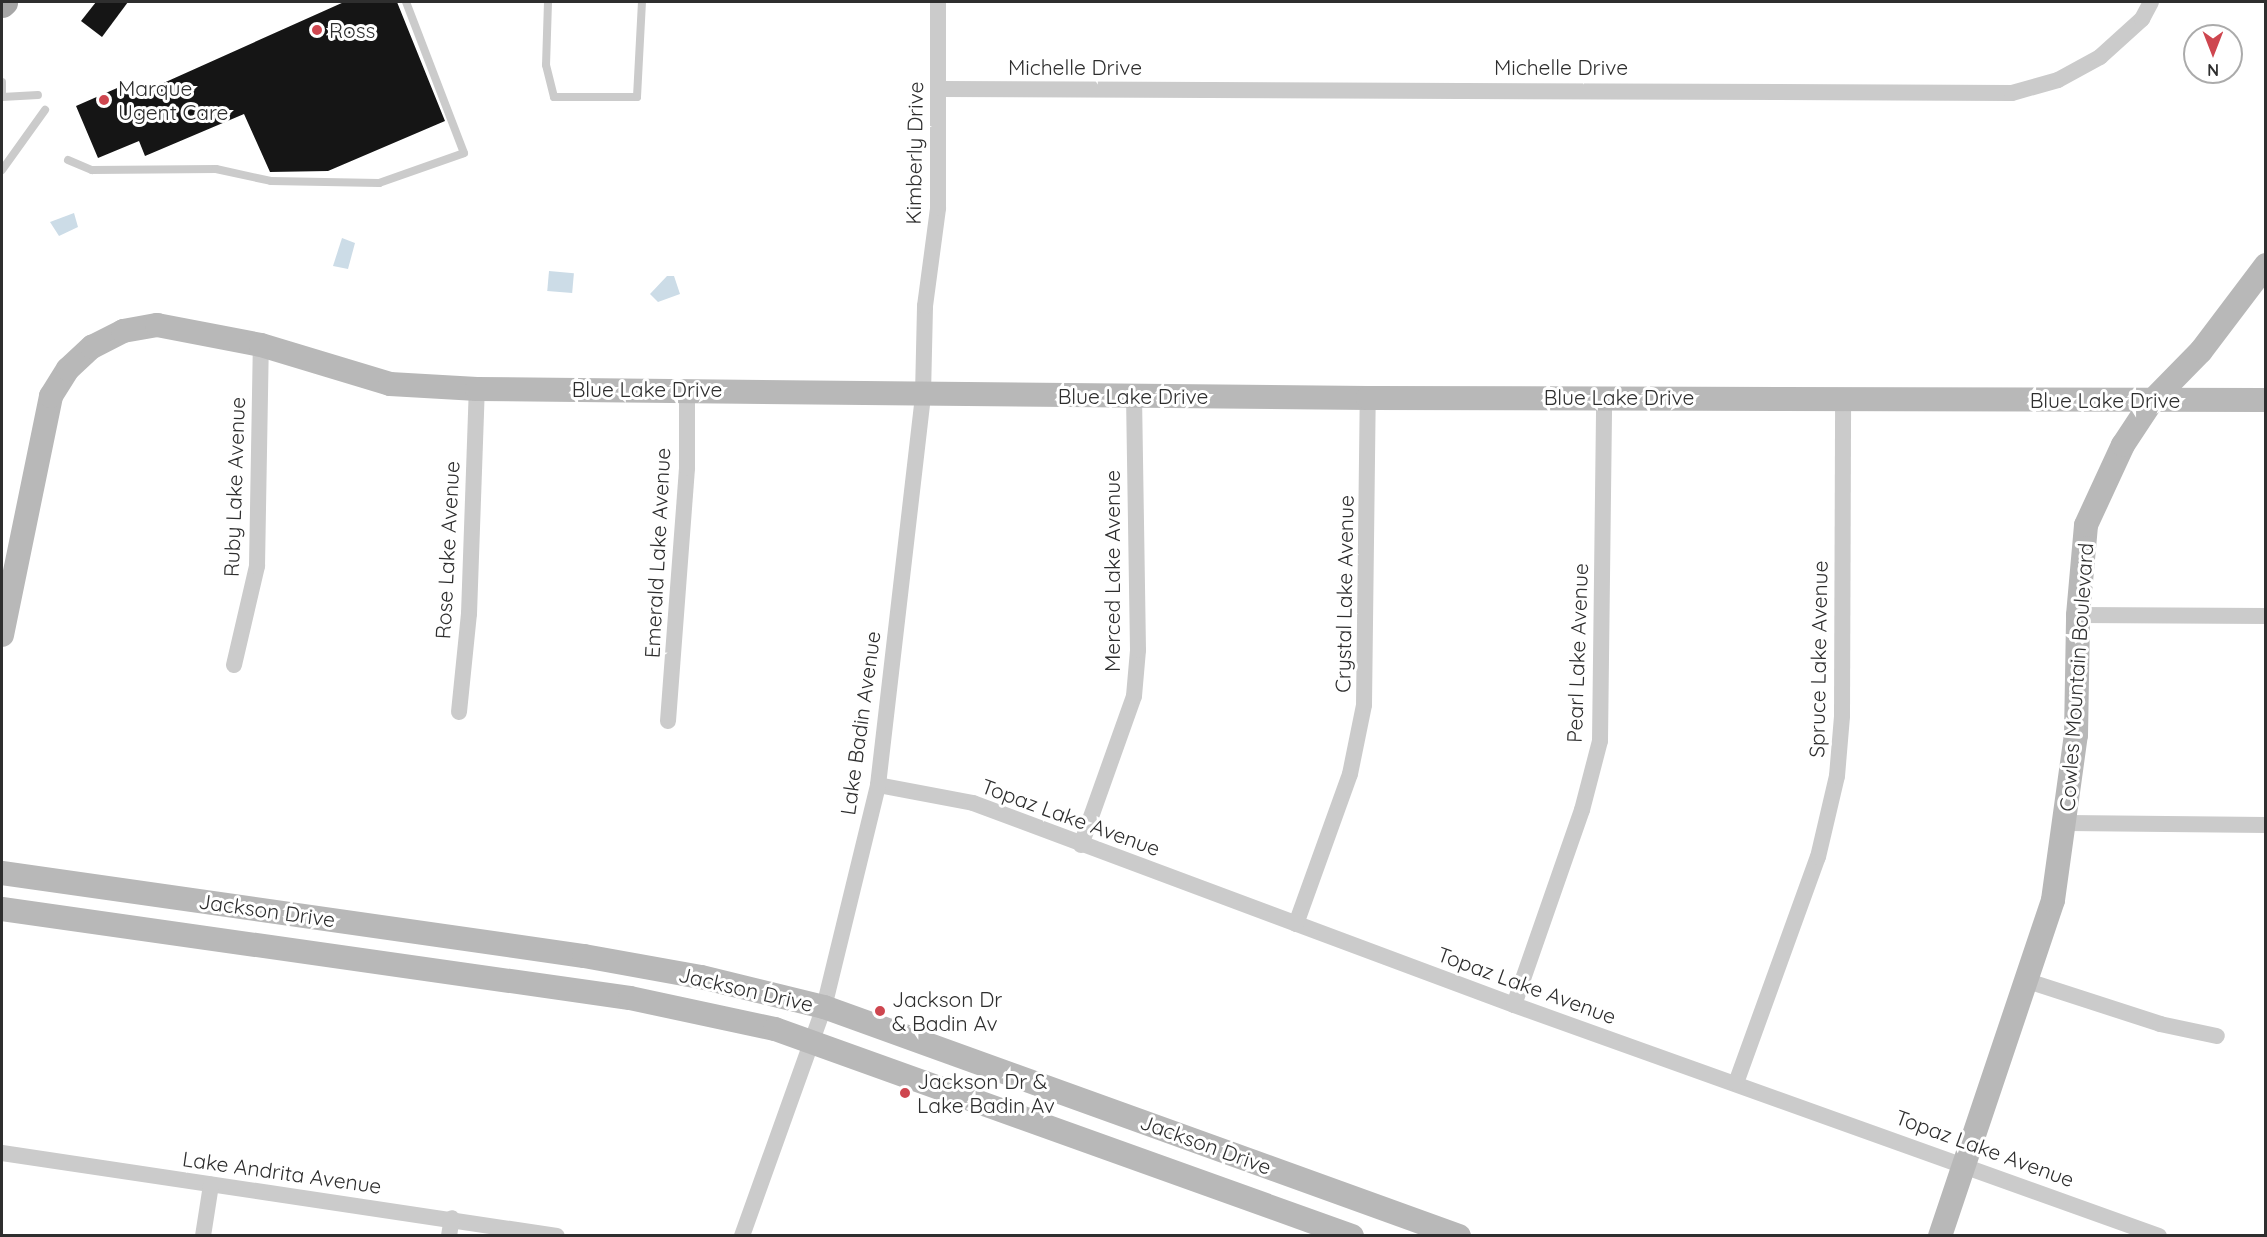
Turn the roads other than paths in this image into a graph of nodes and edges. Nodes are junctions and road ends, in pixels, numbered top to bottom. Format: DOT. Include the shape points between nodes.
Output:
graph roads {
  1 [pos="406,2"];
  2 [pos="548,2"];
  3 [pos="642,2"];
  4 [pos="938,2"];
  5 [pos="2151,2"];
  6 [pos="2,82"];
  7 [pos="939,89"];
  8 [pos="38,95"];
  9 [pos="2,96"];
  10 [pos="45,110"];
  11 [pos="68,160"];
  12 [pos="2,170"];
  13 [pos="2265,265"];
  14 [pos="926,306"];
  15 [pos="261,345"];
  16 [pos="687,388"];
  17 [pos="477,389"];
  18 [pos="923,395"];
  19 [pos="1134,396"];
  20 [pos="1604,397"];
  21 [pos="1368,398"];
  22 [pos="1843,398"];
  23 [pos="2265,400"];
  24 [pos="2152,401"];
  25 [pos="2078,615"];
  26 [pos="2265,616"];
  27 [pos="2,635"];
  28 [pos="234,665"];
  29 [pos="459,712"];
  30 [pos="668,721"];
  31 [pos="878,785"];
  32 [pos="2067,823"];
  33 [pos="2265,825"];
  34 [pos="1081,845"];
  35 [pos="2,873"];
  36 [pos="2,909"];
  37 [pos="1296,924"];
  38 [pos="2028,981"];
  39 [pos="1514,1005"];
  40 [pos="824,1007"];
  41 [pos="2217,1036"];
  42 [pos="812,1041"];
  43 [pos="1736,1083"];
  44 [pos="2,1153"];
  45 [pos="1961,1163"];
  46 [pos="211,1185"];
  47 [pos="452,1218"];
  48 [pos="203,1236"];
  49 [pos="449,1236"];
  50 [pos="557,1236"];
  51 [pos="742,1236"];
  52 [pos="1352,1236"];
  53 [pos="1459,1236"];
  54 [pos="1940,1236"];
  55 [pos="2159,1236"];
  1 -- 11 [label="lane" via="464,153 379,183 271,181 216,169 92,170"];
  2 -- 3 [label="lane" via="549,92 554,97 637,97"];
  4 -- 7 [label="street, Kimberly Drive"];
  5 -- 7 [label="street, Michelle Drive" via="2142,19 2100,57 2058,80 2012,93"];
  6 -- 9 [label="lane"];
  7 -- 14 [label="street, Kimberly Drive" via="938,208"];
  8 -- 9 [label="lane"];
  10 -- 12 [label="lane"];
  13 -- 24 [label="street, Cowles Mountain Boulevard" via="2201,351"];
  14 -- 18 [label="street, Lake Badin Avenue"];
  15 -- 17 [label="street, Blue Lake Drive" via="390,384"];
  15 -- 27 [label="street, Blue Lake Drive" via="174,326 123,332 79,357 59,382 46,410"];
  15 -- 28 [label="street, Ruby Lake Avenue" via="257,566"];
  16 -- 17 [label="street, Blue Lake Drive"];
  16 -- 18 [label="street, Blue Lake Drive"];
  16 -- 30 [label="street, Emerald Lake Avenue" via="687,468"];
  17 -- 29 [label="street, Rose Lake Avenue" via="469,614"];
  18 -- 19 [label="street, Blue Lake Drive"];
  18 -- 31 [label="street, Lake Badin Avenue"];
  19 -- 21 [label="street, Blue Lake Drive"];
  19 -- 34 [label="street, Merced Lake Avenue" via="1138,650 1134,696"];
  20 -- 21 [label="street, Blue Lake Drive"];
  20 -- 22 [label="street, Blue Lake Drive"];
  20 -- 39 [label="street, Pearl Lake Avenue" via="1600,741 1582,810"];
  21 -- 37 [label="street, Crystal Lake Avenue" via="1364,705 1350,774"];
  22 -- 24 [label="street, Blue Lake Drive"];
  22 -- 43 [label="street, Spruce Lake Avenue" via="1842,716 1837,776 1818,856"];
  23 -- 24 [label="street, Blue Lake Drive"];
  24 -- 25 [label="street, Cowles Mountain Boulevard" via="2123,445 2086,525"];
  25 -- 26 [label="street"];
  25 -- 32 [label="street, Cowles Mountain Boulevard" via="2076,735"];
  31 -- 34 [label="street, Topaz Lake Avenue" via="973,803"];
  31 -- 40 [label="street, Lake Badin Avenue"];
  32 -- 33 [label="street"];
  32 -- 38 [label="street, Cowles Mountain Boulevard" via="2053,900"];
  34 -- 37 [label="street, Topaz Lake Avenue"];
  35 -- 40 [label="street, Jackson Drive" via="584,956"];
  36 -- 42 [label="street, Jackson Drive" via="630,998"];
  37 -- 39 [label="street, Topaz Lake Avenue"];
  38 -- 41 [label="street" via="2160,1024"];
  38 -- 45 [label="street, Cowles Mountain Boulevard"];
  39 -- 43 [label="street, Topaz Lake Avenue"];
  40 -- 42 [label="street, Lake Badin Avenue"];
  40 -- 53 [label="street, Jackson Drive"];
  42 -- 51 [label="street, Lake Badin Avenue"];
  42 -- 52 [label="street, Jackson Drive"];
  43 -- 45 [label="street, Topaz Lake Avenue"];
  44 -- 46 [label="street, Lake Andrita Avenue"];
  45 -- 54 [label="street, Cowles Mountain Boulevard"];
  45 -- 55 [label="street, Topaz Lake Avenue"];
  46 -- 47 [label="street, Lake Andrita Avenue"];
  46 -- 48 [label="street"];
  47 -- 49 [label="street"];
  47 -- 50 [label="street, Lake Andrita Avenue"];
}
